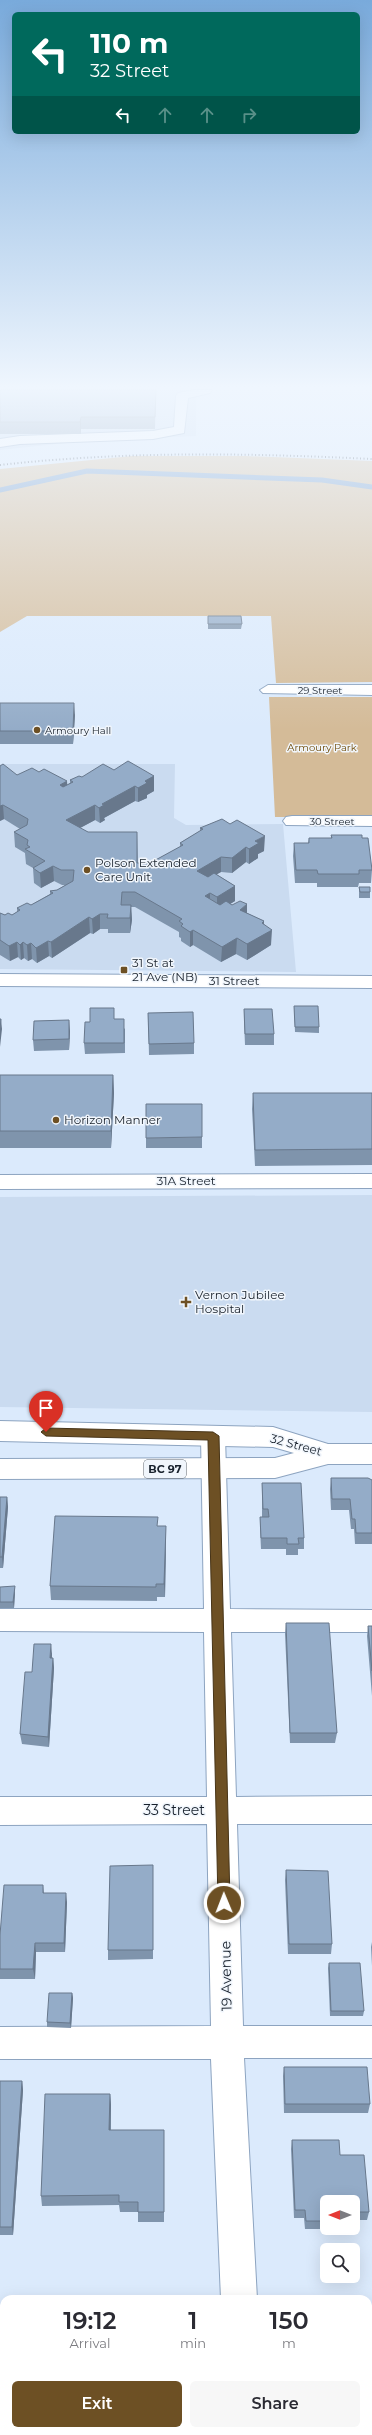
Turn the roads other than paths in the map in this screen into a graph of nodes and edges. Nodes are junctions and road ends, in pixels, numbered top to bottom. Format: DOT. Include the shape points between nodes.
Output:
graph roads {
  1 [pos="268,690"];
  2 [pos="372,690"];
  3 [pos="292,820"];
  4 [pos="372,820"];
  5 [pos="0,980"];
  6 [pos="372,982"];
  7 [pos="0,1182"];
  8 [pos="372,1182"];
  9 [pos="0,1431"];
  10 [pos="213,1436"];
  11 [pos="328,1454"];
  12 [pos="372,1454"];
  13 [pos="213,1468"];
  14 [pos="0,1469"];
  15 [pos="0,1620"];
  16 [pos="218,1620"];
  17 [pos="372,1621"];
  18 [pos="222,1810"];
  19 [pos="372,1810"];
  20 [pos="0,1811"];
  21 [pos="372,2042"];
  22 [pos="0,2043"];
  23 [pos="228,2044"];
  24 [pos="238,2295"];
  1 -- 2 [label="main road, 29 Street"];
  3 -- 4 [label="main road, 30 Street"];
  5 -- 6 [label="main road, 31 Street"];
  7 -- 8 [label="main road, 31A Street"];
  9 -- 10 [label="main road, 32 Street / BC 97"];
  10 -- 11 [label="main road, 32 Street / BC 97" via="273,1437"];
  10 -- 13 [label="main road, 19 Avenue"];
  11 -- 12 [label="main road, 32 Street / BC 97"];
  11 -- 13 [label="main road, 32 Street / BC 97" via="275,1468"];
  13 -- 14 [label="main road, 32 Street / BC 97"];
  13 -- 16 [label="main road, 19 Avenue"];
  15 -- 16 [label="main road"];
  16 -- 17 [label="main road"];
  16 -- 18 [label="main road, 19 Avenue"];
  18 -- 19 [label="main road, 33 Street"];
  18 -- 20 [label="main road, 33 Street"];
  18 -- 23 [label="main road, 19 Avenue"];
  21 -- 23 [label="main road"];
  22 -- 23 [label="main road"];
  23 -- 24 [label="main road, 19 Avenue"];
}
